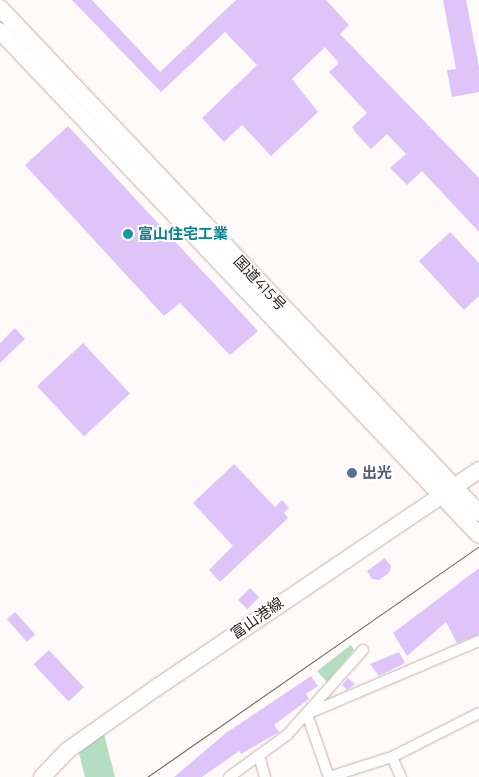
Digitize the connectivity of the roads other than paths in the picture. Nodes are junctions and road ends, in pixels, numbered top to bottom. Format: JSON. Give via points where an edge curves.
{"nodes":[{"id":1,"x":0,"y":8,"type":"edge"},
{"id":2,"x":0,"y":31,"type":"edge"},
{"id":3,"x":479,"y":470,"type":"edge"},
{"id":4,"x":449,"y":491,"type":"junction"},
{"id":5,"x":479,"y":513,"type":"edge"},
{"id":6,"x":479,"y":535,"type":"edge"},
{"id":7,"x":479,"y":640,"type":"edge"},
{"id":8,"x":363,"y":650,"type":"dead end"},
{"id":9,"x":479,"y":713,"type":"edge"},
{"id":10,"x":307,"y":714,"type":"junction"},
{"id":11,"x":259,"y":756,"type":"junction"},
{"id":12,"x":392,"y":757,"type":"junction"},
{"id":13,"x":42,"y":777,"type":"edge"},
{"id":14,"x":229,"y":777,"type":"edge"},
{"id":15,"x":265,"y":777,"type":"edge"},
{"id":16,"x":329,"y":777,"type":"edge"},
{"id":17,"x":401,"y":777,"type":"edge"}],
"edges":[{"from":1,"to":4,"type":"main road","name":"国道415号"},
{"from":2,"to":4,"type":"main road","name":"国道415号"},
{"from":3,"to":4,"type":"main road","name":"富山港線"},
{"from":4,"to":5,"type":"main road","name":"国道415号"},
{"from":4,"to":6,"type":"main road","name":"国道415号"},
{"from":4,"to":13,"type":"main road","name":"富山港線","via":[[353,551],[92,733]]},
{"from":7,"to":10,"type":"street"},
{"from":8,"to":10,"type":"street"},
{"from":9,"to":12,"type":"street"},
{"from":10,"to":11,"type":"street"},
{"from":10,"to":16,"type":"street"},
{"from":11,"to":14,"type":"street"},
{"from":11,"to":15,"type":"street"},
{"from":12,"to":16,"type":"street"},
{"from":12,"to":17,"type":"street"}]}
